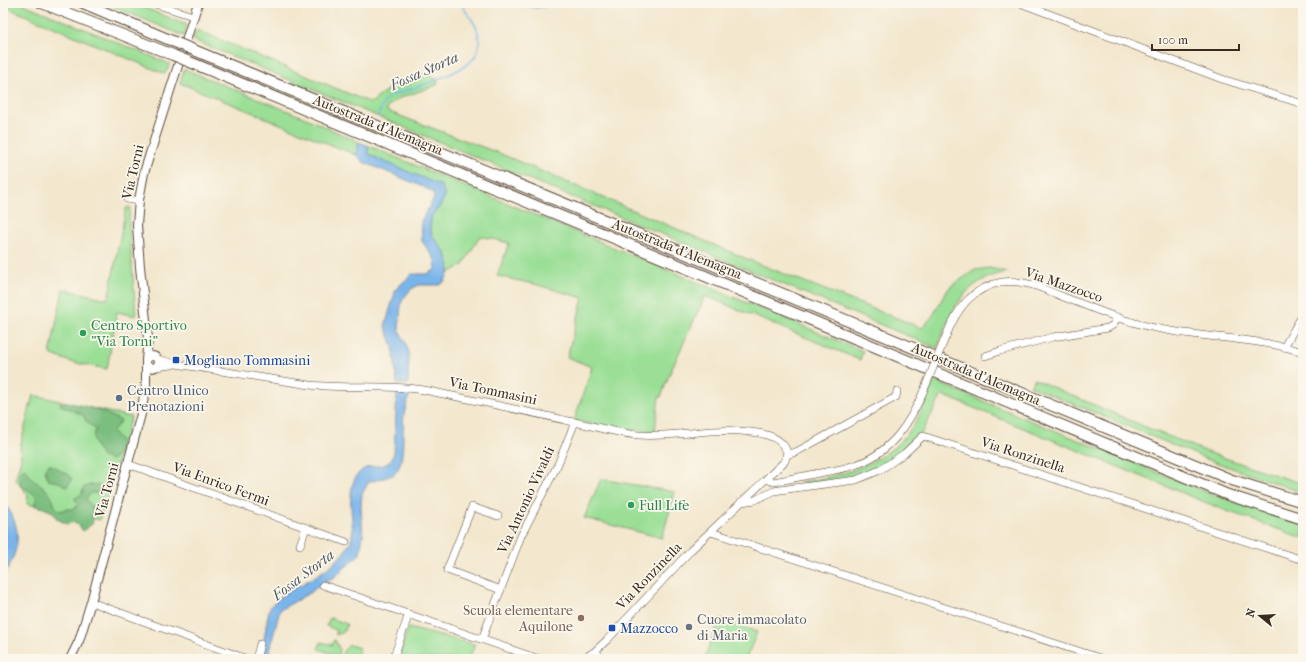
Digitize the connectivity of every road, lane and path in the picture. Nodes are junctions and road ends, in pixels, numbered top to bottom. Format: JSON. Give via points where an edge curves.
{"nodes":[{"id":1,"x":42,"y":3,"type":"edge"},
{"id":2,"x":83,"y":3,"type":"edge"},
{"id":3,"x":152,"y":3,"type":"edge"},
{"id":4,"x":198,"y":3,"type":"edge"},
{"id":5,"x":1020,"y":3,"type":"edge"},
{"id":6,"x":193,"y":16,"type":"junction"},
{"id":7,"x":1303,"y":104,"type":"edge"},
{"id":8,"x":127,"y":199,"type":"dead end"},
{"id":9,"x":139,"y":201,"type":"junction"},
{"id":10,"x":1303,"y":314,"type":"edge"},
{"id":11,"x":1118,"y":317,"type":"junction"},
{"id":12,"x":1284,"y":347,"type":"junction"},
{"id":13,"x":1303,"y":352,"type":"edge"},
{"id":14,"x":985,"y":356,"type":"dead end"},
{"id":15,"x":152,"y":362,"type":"junction"},
{"id":16,"x":897,"y":391,"type":"dead end"},
{"id":17,"x":575,"y":422,"type":"junction"},
{"id":18,"x":786,"y":458,"type":"junction"},
{"id":19,"x":128,"y":464,"type":"junction"},
{"id":20,"x":767,"y":479,"type":"junction"},
{"id":21,"x":741,"y":502,"type":"junction"},
{"id":22,"x":1303,"y":502,"type":"edge"},
{"id":23,"x":498,"y":516,"type":"dead end"},
{"id":24,"x":1303,"y":518,"type":"edge"},
{"id":25,"x":306,"y":528,"type":"junction"},
{"id":26,"x":711,"y":532,"type":"junction"},
{"id":27,"x":346,"y":542,"type":"dead end"},
{"id":28,"x":300,"y":545,"type":"dead end"},
{"id":29,"x":1303,"y":560,"type":"edge"},
{"id":30,"x":323,"y":585,"type":"dead end"},
{"id":31,"x":501,"y":590,"type":"junction"},
{"id":32,"x":91,"y":602,"type":"junction"},
{"id":33,"x":409,"y":614,"type":"junction"},
{"id":34,"x":482,"y":639,"type":"junction"},
{"id":35,"x":260,"y":644,"type":"dead end"},
{"id":36,"x":591,"y":657,"type":"edge"},
{"id":37,"x":70,"y":659,"type":"edge"},
{"id":38,"x":247,"y":659,"type":"edge"},
{"id":39,"x":256,"y":659,"type":"edge"},
{"id":40,"x":393,"y":659,"type":"edge"},
{"id":41,"x":539,"y":659,"type":"edge"},
{"id":42,"x":1103,"y":659,"type":"edge"}],
"edges":[{"from":1,"to":24,"type":"highway","name":"Autostrada d'Alemagna","bridge":true,"via":[[819,323],[1228,495]]},
{"from":2,"to":22,"type":"highway","name":"Autostrada d'Alemagna","bridge":true,"via":[[1224,477]]},
{"from":3,"to":6,"type":"street"},
{"from":4,"to":6,"type":"main road","name":"Via Torni"},
{"from":5,"to":7,"type":"street","via":[[1222,79]]},
{"from":6,"to":9,"type":"main road","name":"Via Torni","via":[[144,173]]},
{"from":8,"to":9,"type":"street"},
{"from":9,"to":15,"type":"main road","name":"Via Torni","via":[[137,226],[140,267]]},
{"from":10,"to":12,"type":"street"},
{"from":11,"to":12,"type":"street","name":"Via Mazzocco","via":[[1161,329]]},
{"from":11,"to":14,"type":"street","via":[[1108,328],[1053,337]]},
{"from":11,"to":20,"type":"street","name":"Via Mazzocco","bridge":true,"via":[[1019,282],[1006,282],[984,288],[967,300],[958,311],[912,415],[887,447],[855,465],[837,470],[774,482]]},
{"from":12,"to":13,"type":"street","name":"Via Mazzocco"},
{"from":15,"to":17,"type":"street","name":"Via Tommasini","via":[[310,385],[405,387]]},
{"from":15,"to":19,"type":"main road","name":"Via Torni"},
{"from":16,"to":18,"type":"street","name":"Via Ronzinella","via":[[896,397]]},
{"from":17,"to":18,"type":"street","name":"Via Tommasini","via":[[636,435],[658,436],[732,430],[756,433],[776,439],[786,448]]},
{"from":17,"to":31,"type":"street","name":"Via Antonio Vivaldi","via":[[558,464],[520,536]]},
{"from":18,"to":20,"type":"street","name":"Via Ronzinella"},
{"from":19,"to":25,"type":"street","name":"Via Enrico Fermi"},
{"from":19,"to":32,"type":"main road","name":"Via Torni"},
{"from":20,"to":21,"type":"street","name":"Via Ronzinella"},
{"from":21,"to":26,"type":"street","name":"Via Ronzinella"},
{"from":21,"to":29,"type":"street","name":"Via Ronzinella","via":[[755,500],[787,488],[856,480],[880,470],[905,453],[923,436]]},
{"from":23,"to":31,"type":"street","name":"Via Antonio Vivaldi","via":[[472,507],[447,570]]},
{"from":25,"to":27,"type":"street","name":"Via Enrico Fermi"},
{"from":25,"to":28,"type":"street"},
{"from":26,"to":36,"type":"street","name":"Via Ronzinella"},
{"from":26,"to":42,"type":"street"},
{"from":30,"to":33,"type":"street"},
{"from":31,"to":34,"type":"street","name":"Via Antonio Vivaldi"},
{"from":32,"to":37,"type":"main road","name":"Via Torni","via":[[79,641]]},
{"from":32,"to":38,"type":"street"},
{"from":33,"to":34,"type":"street"},
{"from":33,"to":40,"type":"street"},
{"from":34,"to":41,"type":"street"},
{"from":35,"to":39,"type":"street"}]}
